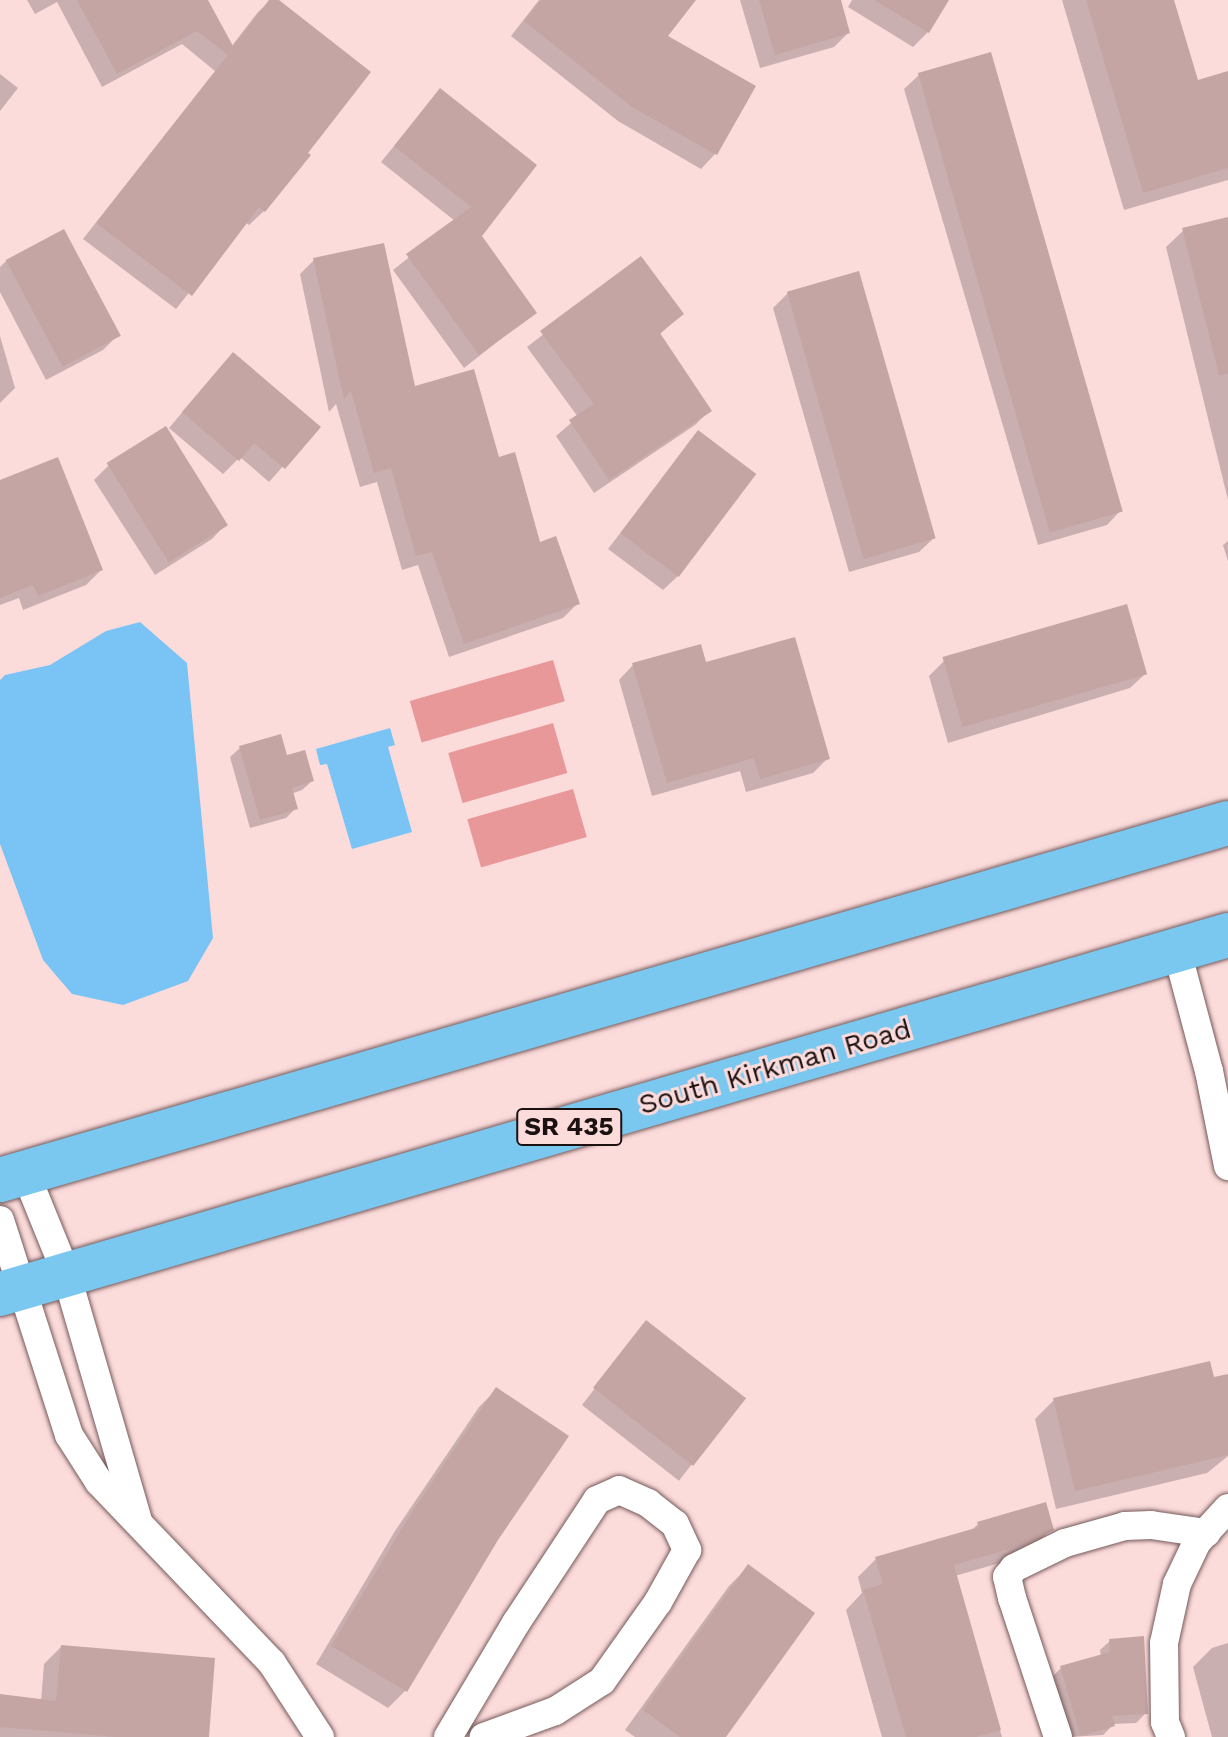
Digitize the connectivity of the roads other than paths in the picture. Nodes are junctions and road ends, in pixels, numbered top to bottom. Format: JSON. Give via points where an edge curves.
{"nodes":[{"id":1,"x":1228,"y":823,"type":"edge"},
{"id":2,"x":1227,"y":939,"type":"edge"},
{"id":3,"x":1177,"y":951,"type":"junction"},
{"id":4,"x":1228,"y":1166,"type":"edge"},
{"id":5,"x":12,"y":1176,"type":"edge"},
{"id":6,"x":0,"y":1220,"type":"edge"},
{"id":7,"x":66,"y":1273,"type":"junction"},
{"id":8,"x":9,"y":1291,"type":"edge"},
{"id":9,"x":1228,"y":1508,"type":"edge"},
{"id":10,"x":139,"y":1523,"type":"junction"},
{"id":11,"x":1206,"y":1533,"type":"junction"},
{"id":12,"x":320,"y":1737,"type":"edge"},
{"id":13,"x":448,"y":1737,"type":"edge"},
{"id":14,"x":484,"y":1737,"type":"edge"},
{"id":15,"x":1058,"y":1737,"type":"edge"},
{"id":16,"x":1171,"y":1737,"type":"edge"}],
"edges":[{"from":1,"to":5,"type":"main road"},
{"from":2,"to":3,"type":"main road","name":"South Kirkman Road","number":"SR 435"},
{"from":3,"to":4,"type":"street"},
{"from":3,"to":7,"type":"main road","name":"South Kirkman Road","number":"SR 435"},
{"from":5,"to":7,"type":"street"},
{"from":6,"to":8,"type":"street"},
{"from":7,"to":8,"type":"main road","name":"South Kirkman Road","number":"SR 435"},
{"from":7,"to":10,"type":"street"},
{"from":8,"to":10,"type":"street","via":[[69,1435],[99,1482]]},
{"from":9,"to":11,"type":"street"},
{"from":10,"to":12,"type":"street","via":[[272,1663]]},
{"from":11,"to":15,"type":"street","via":[[1125,1526],[1065,1543],[1014,1568],[1007,1577]]},
{"from":11,"to":16,"type":"street","via":[[1177,1584],[1164,1643],[1165,1722]]},
{"from":13,"to":14,"type":"street","via":[[597,1500],[619,1490],[675,1524],[687,1550],[602,1681],[555,1711]]}]}
